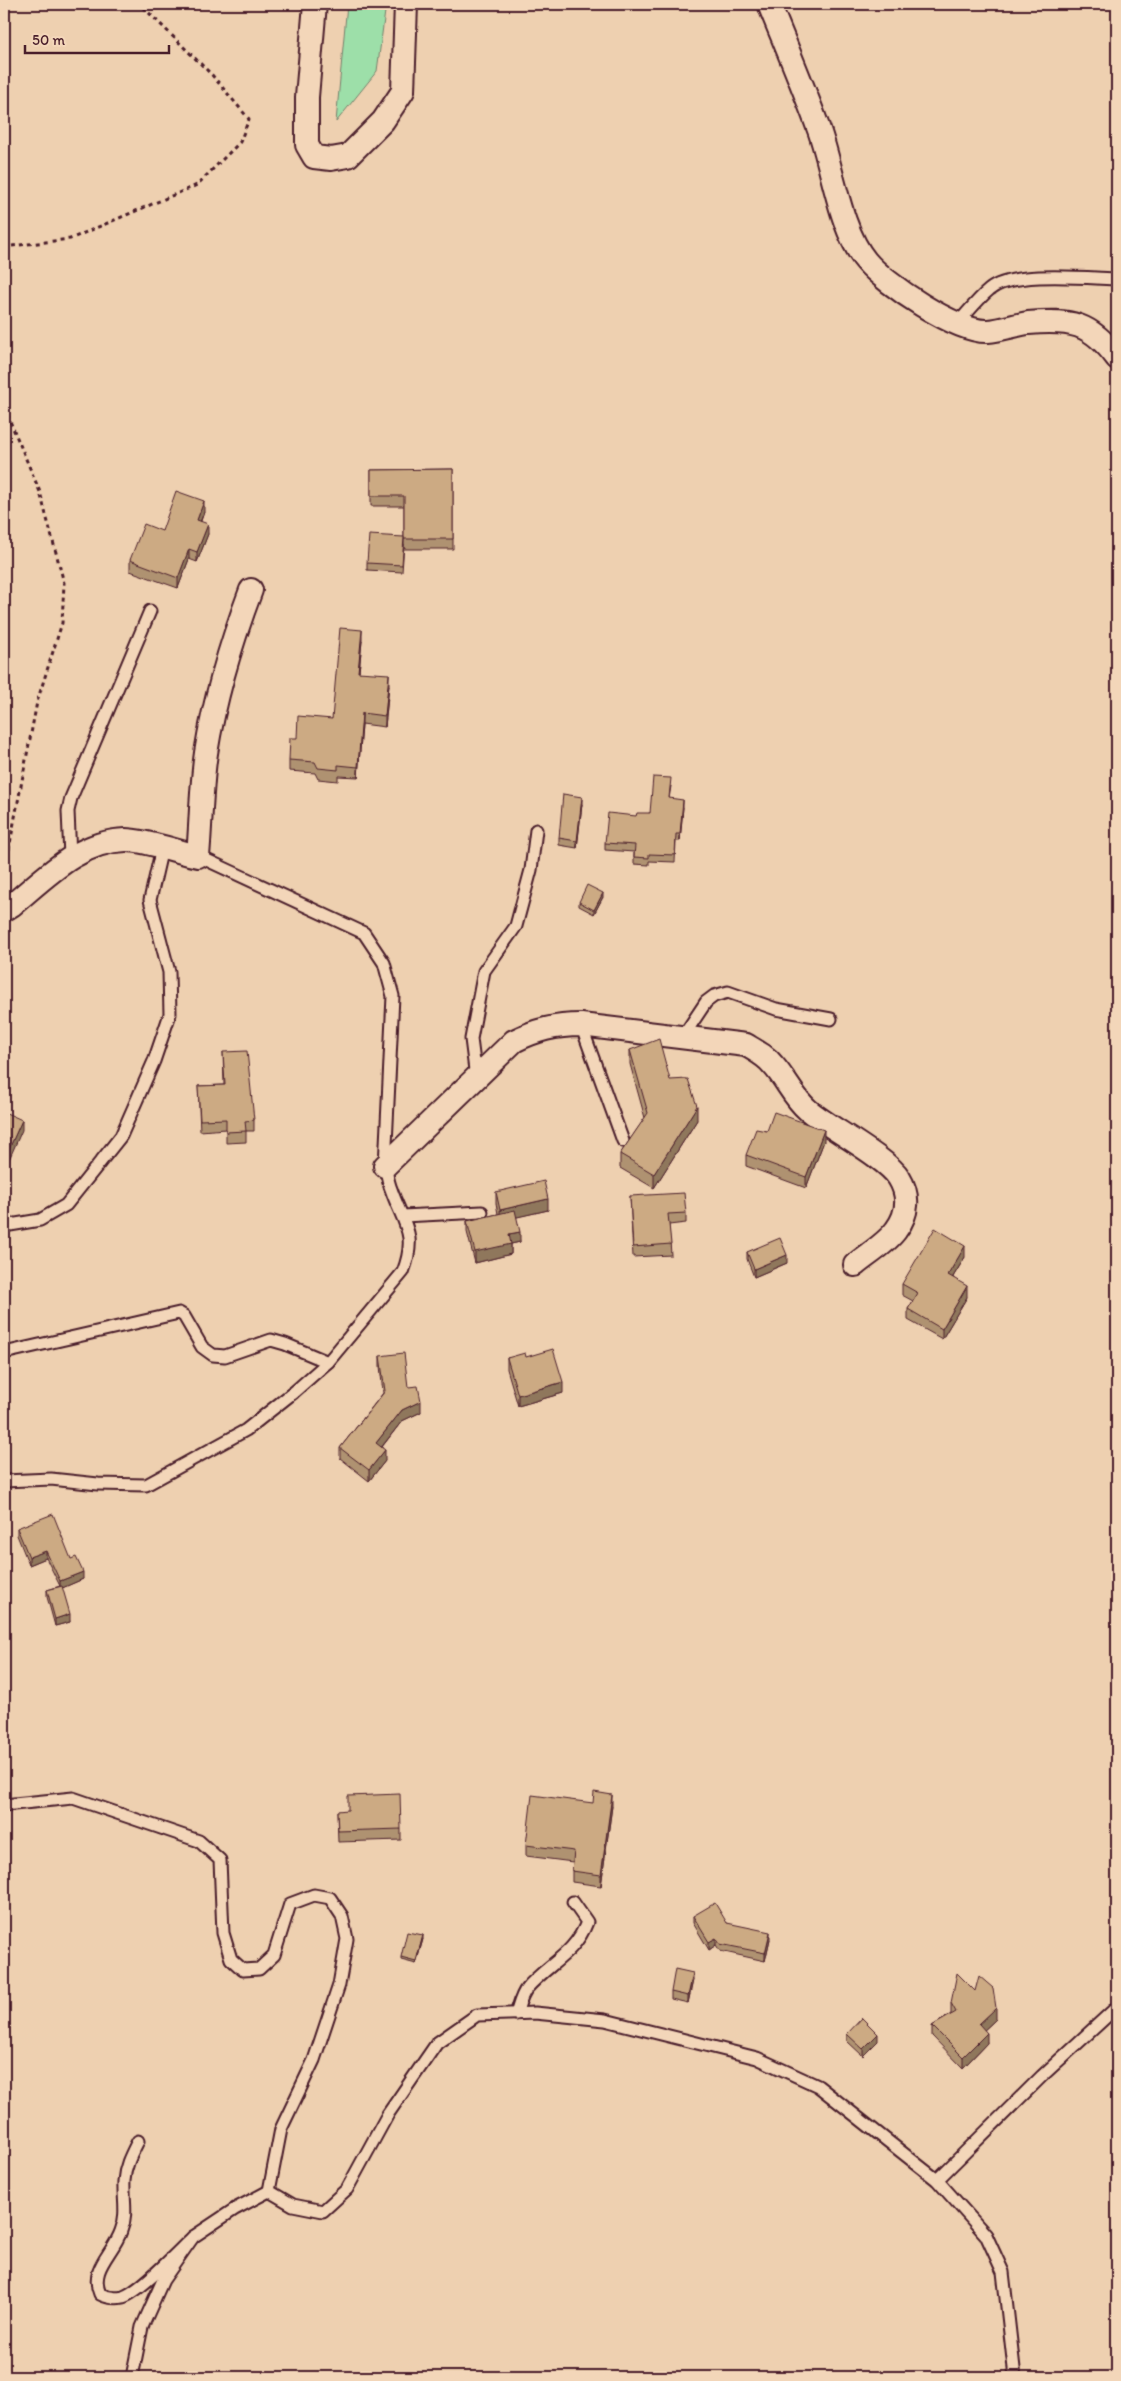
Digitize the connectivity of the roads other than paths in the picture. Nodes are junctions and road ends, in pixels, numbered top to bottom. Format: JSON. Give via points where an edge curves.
{"nodes":[{"id":1,"x":315,"y":4,"type":"edge"},
{"id":2,"x":406,"y":4,"type":"edge"},
{"id":3,"x":769,"y":4,"type":"edge"},
{"id":4,"x":1117,"y":279,"type":"edge"},
{"id":5,"x":958,"y":323,"type":"junction"},
{"id":6,"x":1117,"y":358,"type":"edge"},
{"id":7,"x":251,"y":590,"type":"dead end"},
{"id":8,"x":150,"y":611,"type":"dead end"},
{"id":9,"x":536,"y":830,"type":"dead end"},
{"id":10,"x":162,"y":848,"type":"junction"},
{"id":11,"x":198,"y":856,"type":"junction"},
{"id":12,"x":70,"y":857,"type":"junction"},
{"id":13,"x":7,"y":904,"type":"edge"},
{"id":14,"x":831,"y":1018,"type":"dead end"},
{"id":15,"x":580,"y":1025,"type":"junction"},
{"id":16,"x":682,"y":1038,"type":"junction"},
{"id":17,"x":476,"y":1080,"type":"junction"},
{"id":18,"x":623,"y":1141,"type":"dead end"},
{"id":19,"x":385,"y":1166,"type":"junction"},
{"id":20,"x":482,"y":1212,"type":"dead end"},
{"id":21,"x":404,"y":1216,"type":"junction"},
{"id":22,"x":4,"y":1226,"type":"edge"},
{"id":23,"x":855,"y":1265,"type":"dead end"},
{"id":24,"x":4,"y":1353,"type":"edge"},
{"id":25,"x":328,"y":1362,"type":"junction"},
{"id":26,"x":4,"y":1481,"type":"edge"},
{"id":27,"x":4,"y":1805,"type":"edge"},
{"id":28,"x":573,"y":1902,"type":"dead end"},
{"id":29,"x":1117,"y":2007,"type":"edge"},
{"id":30,"x":516,"y":2014,"type":"junction"},
{"id":31,"x":138,"y":2142,"type":"dead end"},
{"id":32,"x":937,"y":2180,"type":"junction"},
{"id":33,"x":269,"y":2191,"type":"junction"},
{"id":34,"x":193,"y":2237,"type":"junction"},
{"id":35,"x":132,"y":2377,"type":"edge"},
{"id":36,"x":1015,"y":2377,"type":"edge"}],
"edges":[{"from":1,"to":2,"type":"street","via":[[307,97],[307,145],[314,157],[331,159],[348,156],[383,122],[403,91]]},
{"from":3,"to":5,"type":"street","via":[[819,130],[852,242],[882,279],[925,307]]},
{"from":4,"to":5,"type":"lane","via":[[1061,276],[1001,283],[990,289]]},
{"from":5,"to":6,"type":"street","via":[[986,332],[1029,323],[1080,324],[1108,346]]},
{"from":7,"to":11,"type":"street","via":[[223,671],[206,754]]},
{"from":8,"to":12,"type":"lane","via":[[71,798],[68,811]]},
{"from":9,"to":17,"type":"lane","via":[[531,870],[516,926],[484,971],[471,1039]]},
{"from":10,"to":11,"type":"street"},
{"from":10,"to":12,"type":"street","via":[[128,840],[105,843]]},
{"from":10,"to":22,"type":"lane","via":[[150,900],[169,972],[170,1014],[154,1061],[121,1136],[66,1205],[40,1220]]},
{"from":11,"to":19,"type":"lane","via":[[364,933],[384,963],[393,996]]},
{"from":12,"to":13,"type":"street"},
{"from":14,"to":16,"type":"lane","via":[[776,1009],[728,992],[706,1002]]},
{"from":15,"to":16,"type":"street"},
{"from":15,"to":17,"type":"street","via":[[559,1025],[535,1031],[514,1042]]},
{"from":15,"to":18,"type":"lane"},
{"from":16,"to":23,"type":"street","via":[[746,1045],[761,1054],[774,1065],[809,1111],[898,1176],[906,1194],[907,1210],[895,1231]]},
{"from":17,"to":19,"type":"street"},
{"from":19,"to":21,"type":"lane","via":[[391,1189]]},
{"from":20,"to":21,"type":"lane"},
{"from":21,"to":25,"type":"lane","via":[[410,1255],[403,1272]]},
{"from":24,"to":25,"type":"lane","via":[[179,1313],[202,1347],[213,1355],[225,1356],[271,1340]]},
{"from":25,"to":26,"type":"lane","via":[[246,1430],[146,1485],[51,1479]]},
{"from":27,"to":33,"type":"lane","via":[[73,1798],[199,1841],[220,1860],[223,1933],[231,1958],[243,1970],[260,1969],[274,1955],[290,1904],[314,1895],[330,1898],[342,1916],[347,1939],[340,1985],[314,2060],[281,2128]]},
{"from":28,"to":30,"type":"lane","via":[[587,1922],[582,1934],[571,1950],[525,1990]]},
{"from":29,"to":32,"type":"lane"},
{"from":30,"to":32,"type":"lane","via":[[605,2020],[757,2058],[818,2086]]},
{"from":30,"to":33,"type":"lane","via":[[478,2015],[437,2044],[388,2114],[347,2189],[323,2211],[293,2205]]},
{"from":31,"to":34,"type":"lane","via":[[125,2168],[124,2221],[98,2272],[96,2284],[100,2294],[111,2299],[124,2296]]},
{"from":32,"to":36,"type":"lane","via":[[986,2235],[1003,2272]]},
{"from":33,"to":34,"type":"lane"},
{"from":34,"to":35,"type":"lane","via":[[163,2280],[142,2327]]}]}
